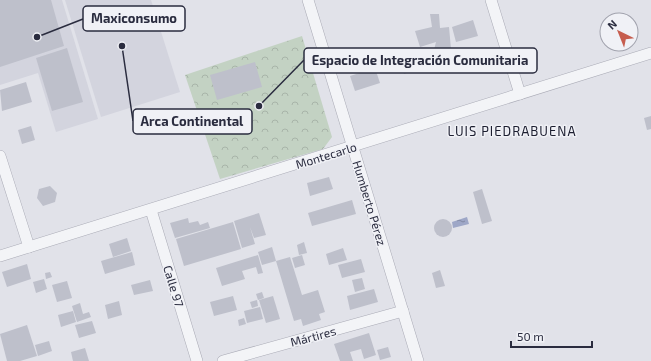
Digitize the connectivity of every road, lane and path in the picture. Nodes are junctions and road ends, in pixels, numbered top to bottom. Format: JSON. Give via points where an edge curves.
{"nodes":[{"id":1,"x":308,"y":0,"type":"edge"},
{"id":2,"x":491,"y":0,"type":"edge"},
{"id":3,"x":651,"y":53,"type":"edge"},
{"id":4,"x":520,"y":94,"type":"junction"},
{"id":5,"x":353,"y":147,"type":"junction"},
{"id":6,"x":0,"y":156,"type":"edge"},
{"id":7,"x":151,"y":210,"type":"junction"},
{"id":8,"x":29,"y":247,"type":"junction"},
{"id":9,"x":0,"y":256,"type":"edge"},
{"id":10,"x":403,"y":311,"type":"junction"},
{"id":11,"x":197,"y":361,"type":"edge"},
{"id":12,"x":222,"y":361,"type":"edge"},
{"id":13,"x":418,"y":361,"type":"edge"}],
"edges":[{"from":1,"to":5,"type":"street","name":"Humberto Pérez"},
{"from":2,"to":4,"type":"street"},
{"from":3,"to":4,"type":"street","name":"Montecarlo"},
{"from":4,"to":5,"type":"street","name":"Montecarlo"},
{"from":5,"to":7,"type":"street","name":"Montecarlo"},
{"from":5,"to":10,"type":"street","name":"Humberto Pérez"},
{"from":6,"to":8,"type":"street"},
{"from":7,"to":8,"type":"street","name":"Montecarlo"},
{"from":7,"to":11,"type":"street","name":"Calle 97"},
{"from":8,"to":9,"type":"street","name":"Montecarlo"},
{"from":10,"to":12,"type":"street","name":"Mártires"},
{"from":10,"to":13,"type":"street","name":"Humberto Pérez"}]}
